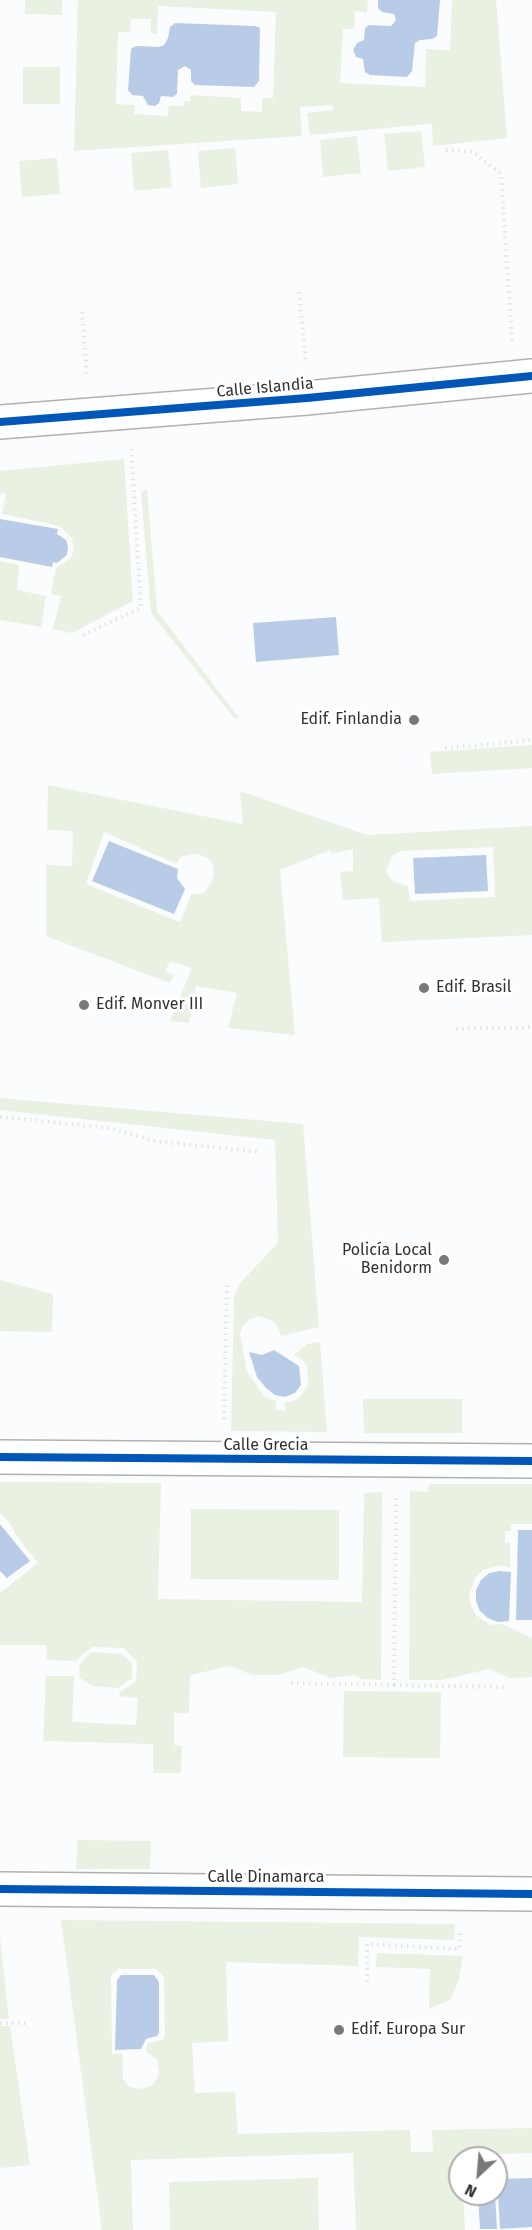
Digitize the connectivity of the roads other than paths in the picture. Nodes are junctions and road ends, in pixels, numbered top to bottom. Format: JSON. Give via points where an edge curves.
{"nodes":[{"id":1,"x":523,"y":377,"type":"edge"},
{"id":2,"x":0,"y":422,"type":"edge"},
{"id":3,"x":0,"y":1457,"type":"edge"},
{"id":4,"x":532,"y":1461,"type":"edge"},
{"id":5,"x":0,"y":1889,"type":"edge"},
{"id":6,"x":532,"y":1894,"type":"edge"}],
"edges":[{"from":1,"to":2,"type":"street","name":"Calle Islandia"},
{"from":3,"to":4,"type":"street","name":"Calle Grecia"},
{"from":5,"to":6,"type":"street","name":"Calle Dinamarca"}]}
